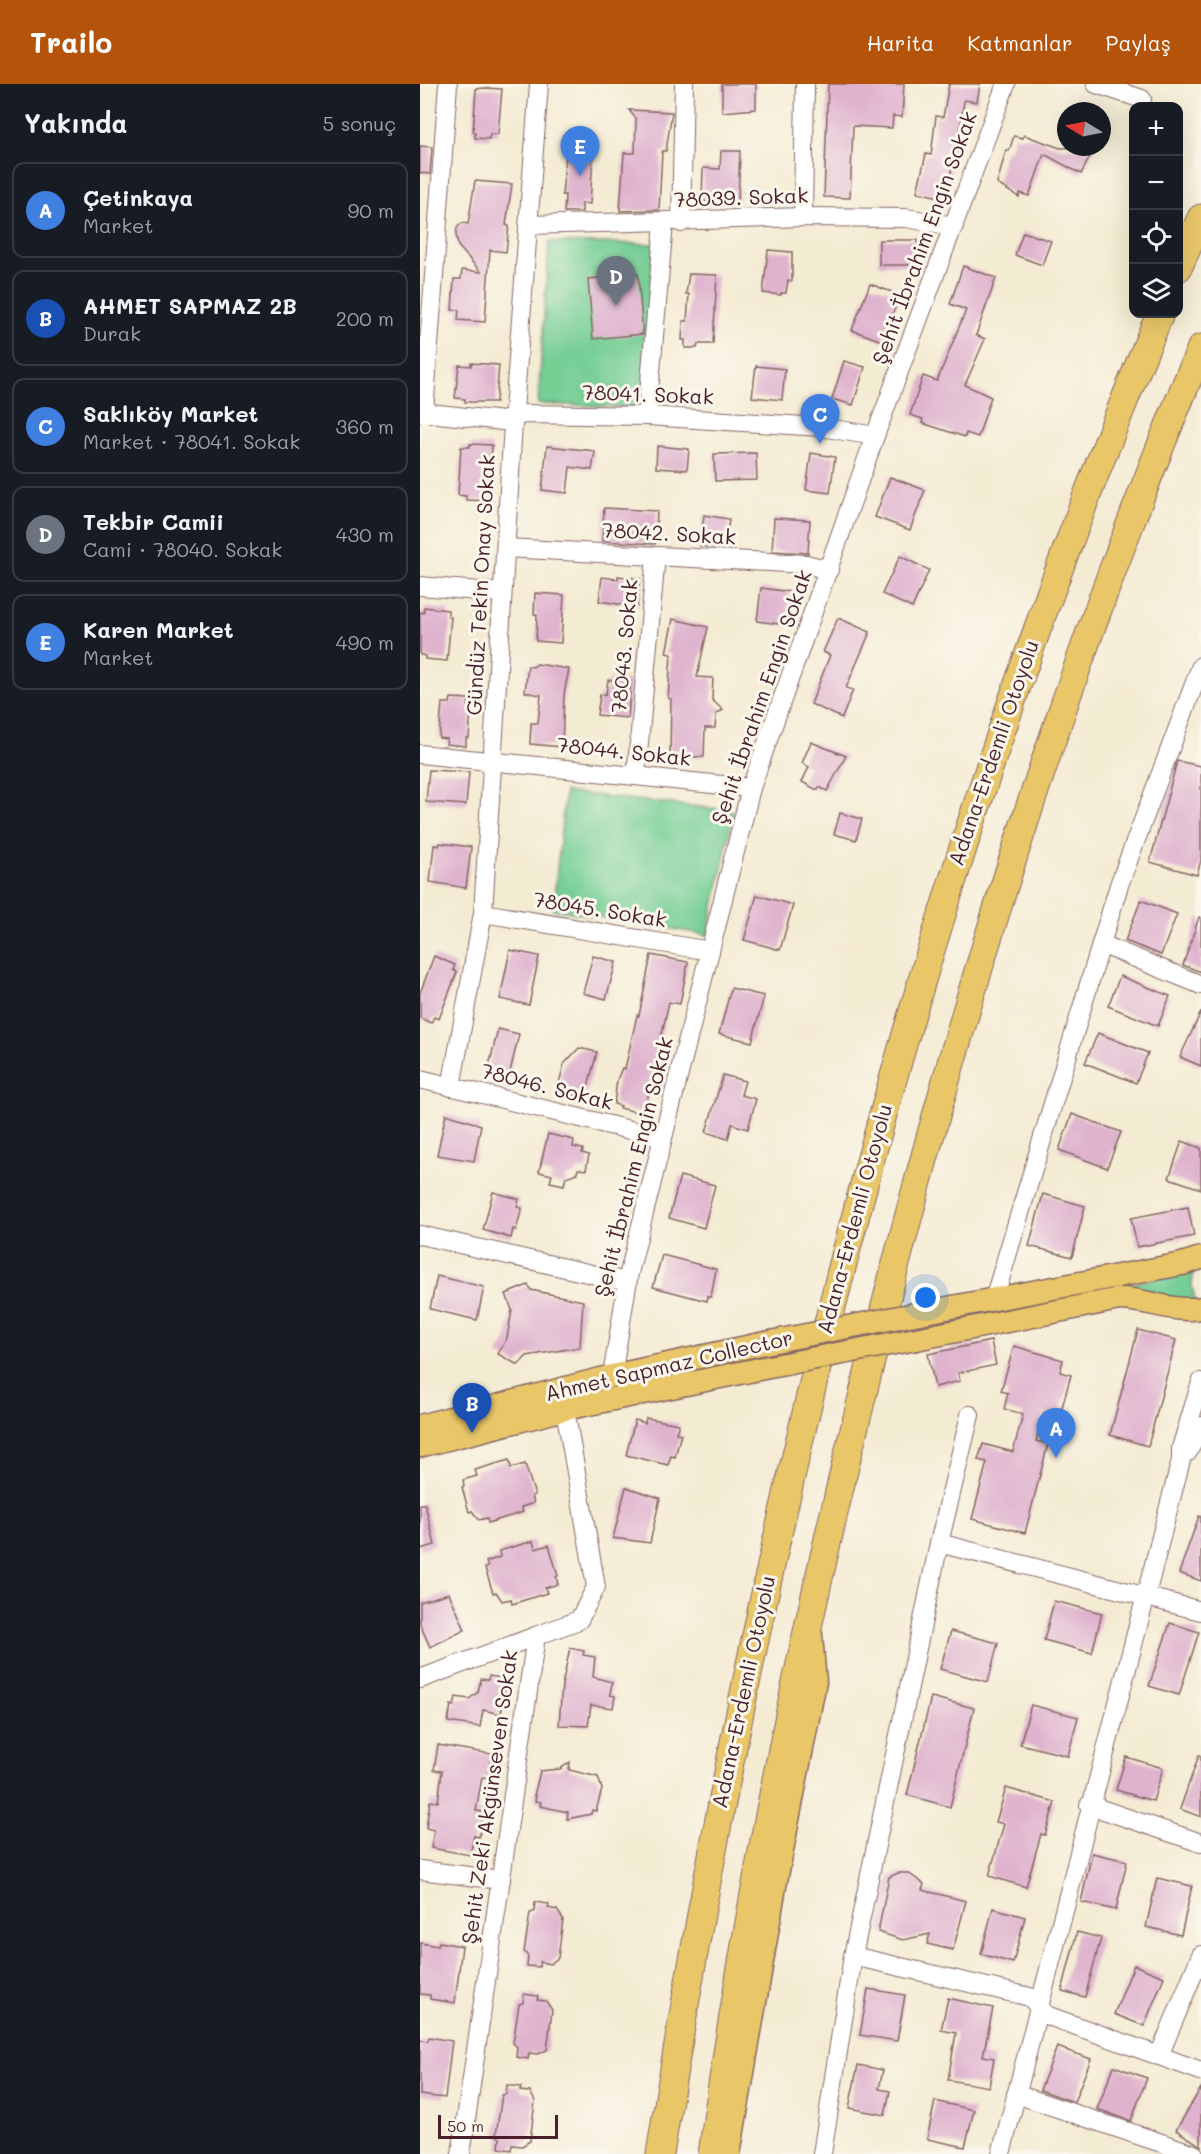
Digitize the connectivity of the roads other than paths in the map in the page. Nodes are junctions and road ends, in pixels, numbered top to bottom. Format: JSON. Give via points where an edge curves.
{"nodes":[{"id":1,"x":448,"y":84,"type":"edge"},
{"id":2,"x":539,"y":84,"type":"edge"},
{"id":3,"x":684,"y":84,"type":"edge"},
{"id":4,"x":805,"y":84,"type":"edge"},
{"id":5,"x":1006,"y":84,"type":"edge"},
{"id":6,"x":1096,"y":84,"type":"edge"},
{"id":7,"x":1142,"y":99,"type":"dead end"},
{"id":8,"x":802,"y":217,"type":"junction"},
{"id":9,"x":1201,"y":218,"type":"edge"},
{"id":10,"x":673,"y":223,"type":"junction"},
{"id":11,"x":529,"y":225,"type":"junction"},
{"id":12,"x":954,"y":226,"type":"junction"},
{"id":13,"x":1181,"y":264,"type":"edge"},
{"id":14,"x":1158,"y":318,"type":"edge"},
{"id":15,"x":1201,"y":348,"type":"edge"},
{"id":16,"x":422,"y":413,"type":"edge"},
{"id":17,"x":647,"y":416,"type":"junction"},
{"id":18,"x":513,"y":417,"type":"junction"},
{"id":19,"x":875,"y":436,"type":"junction"},
{"id":20,"x":506,"y":548,"type":"junction"},
{"id":21,"x":656,"y":556,"type":"junction"},
{"id":22,"x":829,"y":570,"type":"junction"},
{"id":23,"x":420,"y":586,"type":"edge"},
{"id":24,"x":502,"y":593,"type":"junction"},
{"id":25,"x":1201,"y":666,"type":"edge"},
{"id":26,"x":420,"y":754,"type":"edge"},
{"id":27,"x":493,"y":761,"type":"junction"},
{"id":28,"x":636,"y":776,"type":"junction"},
{"id":29,"x":751,"y":788,"type":"junction"},
{"id":30,"x":483,"y":913,"type":"junction"},
{"id":31,"x":1101,"y":944,"type":"junction"},
{"id":32,"x":710,"y":951,"type":"junction"},
{"id":33,"x":1201,"y":985,"type":"edge"},
{"id":34,"x":420,"y":1079,"type":"edge"},
{"id":35,"x":451,"y":1087,"type":"junction"},
{"id":36,"x":663,"y":1138,"type":"junction"},
{"id":37,"x":420,"y":1235,"type":"edge"},
{"id":38,"x":1201,"y":1258,"type":"edge"},
{"id":39,"x":627,"y":1282,"type":"junction"},
{"id":40,"x":994,"y":1299,"type":"junction"},
{"id":41,"x":1201,"y":1308,"type":"edge"},
{"id":42,"x":612,"y":1376,"type":"junction"},
{"id":43,"x":1201,"y":1382,"type":"edge"},
{"id":44,"x":565,"y":1409,"type":"junction"},
{"id":45,"x":970,"y":1415,"type":"dead end"},
{"id":46,"x":420,"y":1426,"type":"edge"},
{"id":47,"x":1201,"y":1426,"type":"edge"},
{"id":48,"x":420,"y":1446,"type":"edge"},
{"id":49,"x":1181,"y":1460,"type":"junction"},
{"id":50,"x":939,"y":1543,"type":"junction"},
{"id":51,"x":1145,"y":1596,"type":"junction"},
{"id":52,"x":1201,"y":1611,"type":"edge"},
{"id":53,"x":809,"y":1619,"type":"junction"},
{"id":54,"x":536,"y":1636,"type":"junction"},
{"id":55,"x":420,"y":1679,"type":"edge"},
{"id":56,"x":1089,"y":1805,"type":"junction"},
{"id":57,"x":1201,"y":1843,"type":"edge"},
{"id":58,"x":420,"y":1870,"type":"edge"},
{"id":59,"x":501,"y":1880,"type":"junction"},
{"id":60,"x":1201,"y":1955,"type":"edge"},
{"id":61,"x":853,"y":1956,"type":"junction"},
{"id":62,"x":1038,"y":2005,"type":"junction"},
{"id":63,"x":1159,"y":2056,"type":"junction"},
{"id":64,"x":1201,"y":2072,"type":"edge"},
{"id":65,"x":1016,"y":2094,"type":"junction"},
{"id":66,"x":461,"y":2154,"type":"edge"},
{"id":67,"x":660,"y":2154,"type":"edge"},
{"id":68,"x":712,"y":2154,"type":"edge"},
{"id":69,"x":729,"y":2154,"type":"edge"},
{"id":70,"x":822,"y":2154,"type":"edge"},
{"id":71,"x":1001,"y":2154,"type":"edge"},
{"id":72,"x":1194,"y":2154,"type":"edge"}],
"edges":[{"from":1,"to":16,"type":"street"},
{"from":2,"to":11,"type":"street","name":"Gündüz Tekin Onay Sokak"},
{"from":3,"to":10,"type":"street"},
{"from":4,"to":8,"type":"street"},
{"from":5,"to":12,"type":"street","name":"Şehit İbrahim Engin Sokak"},
{"from":6,"to":7,"type":"street"},
{"from":8,"to":10,"type":"street","name":"78039. Sokak"},
{"from":8,"to":12,"type":"street","name":"78039. Sokak","via":[[906,218]]},
{"from":9,"to":13,"type":"highway"},
{"from":10,"to":11,"type":"street","name":"78039. Sokak"},
{"from":10,"to":17,"type":"street"},
{"from":11,"to":18,"type":"street","name":"Gündüz Tekin Onay Sokak"},
{"from":12,"to":19,"type":"street","name":"Şehit İbrahim Engin Sokak"},
{"from":14,"to":67,"type":"highway","name":"Adana-Erdemli Otoyolu","via":[[1086,495],[1006,711],[938,923],[869,1163],[812,1385],[753,1642],[696,1934]]},
{"from":15,"to":53,"type":"highway","via":[[1155,456],[1081,651],[1004,882],[893,1272]]},
{"from":16,"to":18,"type":"street","name":"78041. Sokak","via":[[503,421]]},
{"from":17,"to":18,"type":"street","name":"78041. Sokak"},
{"from":17,"to":19,"type":"street","name":"78041. Sokak","via":[[821,427]]},
{"from":18,"to":20,"type":"street","name":"Gündüz Tekin Onay Sokak"},
{"from":19,"to":22,"type":"street","name":"Şehit İbrahim Engin Sokak"},
{"from":20,"to":21,"type":"street","name":"78042. Sokak"},
{"from":20,"to":24,"type":"street","name":"Gündüz Tekin Onay Sokak"},
{"from":21,"to":22,"type":"street","name":"78042. Sokak","via":[[806,564]]},
{"from":21,"to":28,"type":"street","name":"78043. Sokak"},
{"from":22,"to":29,"type":"street","name":"Şehit İbrahim Engin Sokak"},
{"from":23,"to":24,"type":"street"},
{"from":24,"to":27,"type":"street","name":"Gündüz Tekin Onay Sokak"},
{"from":25,"to":31,"type":"street","via":[[1119,885]]},
{"from":26,"to":27,"type":"street","name":"78044. Sokak"},
{"from":27,"to":28,"type":"street","name":"78044. Sokak"},
{"from":27,"to":30,"type":"street","name":"Gündüz Tekin Onay Sokak"},
{"from":28,"to":29,"type":"street","name":"78044. Sokak"},
{"from":29,"to":32,"type":"street","name":"Şehit İbrahim Engin Sokak"},
{"from":30,"to":32,"type":"street","name":"78045. Sokak"},
{"from":30,"to":35,"type":"street","name":"Gündüz Tekin Onay Sokak"},
{"from":31,"to":33,"type":"street"},
{"from":31,"to":40,"type":"street"},
{"from":32,"to":36,"type":"street","name":"Şehit İbrahim Engin Sokak"},
{"from":34,"to":35,"type":"street","name":"78046. Sokak"},
{"from":35,"to":36,"type":"street","name":"78046. Sokak"},
{"from":36,"to":39,"type":"street","name":"Şehit İbrahim Engin Sokak"},
{"from":37,"to":39,"type":"street"},
{"from":38,"to":40,"type":"main road","name":"Ahmet Sapmaz Collector"},
{"from":39,"to":42,"type":"street","name":"Şehit İbrahim Engin Sokak"},
{"from":40,"to":42,"type":"main road","name":"Ahmet Sapmaz Collector","bridge":true},
{"from":41,"to":44,"type":"main road","name":"Ahmet Sapmaz Collector","bridge":true,"via":[[1184,1311],[1141,1299],[1119,1299]]},
{"from":42,"to":46,"type":"main road","name":"Ahmet Sapmaz Collector"},
{"from":43,"to":49,"type":"street"},
{"from":44,"to":48,"type":"main road","name":"Ahmet Sapmaz Collector"},
{"from":44,"to":54,"type":"street","name":"Şehit Zeki Akgünseven Sokak","via":[[596,1587],[579,1620]]},
{"from":45,"to":50,"type":"street"},
{"from":47,"to":49,"type":"street"},
{"from":49,"to":51,"type":"street"},
{"from":50,"to":51,"type":"street"},
{"from":50,"to":61,"type":"street"},
{"from":51,"to":52,"type":"street"},
{"from":51,"to":56,"type":"street"},
{"from":53,"to":68,"type":"highway","via":[[751,1919]]},
{"from":53,"to":69,"type":"main road","via":[[815,1682]]},
{"from":54,"to":55,"type":"street"},
{"from":54,"to":59,"type":"street","name":"Şehit Zeki Akgünseven Sokak"},
{"from":56,"to":57,"type":"street"},
{"from":56,"to":62,"type":"street"},
{"from":58,"to":59,"type":"street"},
{"from":59,"to":66,"type":"street","name":"Şehit Zeki Akgünseven Sokak"},
{"from":60,"to":63,"type":"street"},
{"from":61,"to":62,"type":"street","via":[[1030,1996]]},
{"from":61,"to":70,"type":"street"},
{"from":62,"to":63,"type":"street","via":[[1046,2015]]},
{"from":62,"to":65,"type":"street"},
{"from":63,"to":64,"type":"street"},
{"from":65,"to":71,"type":"street"},
{"from":65,"to":72,"type":"street"}]}
